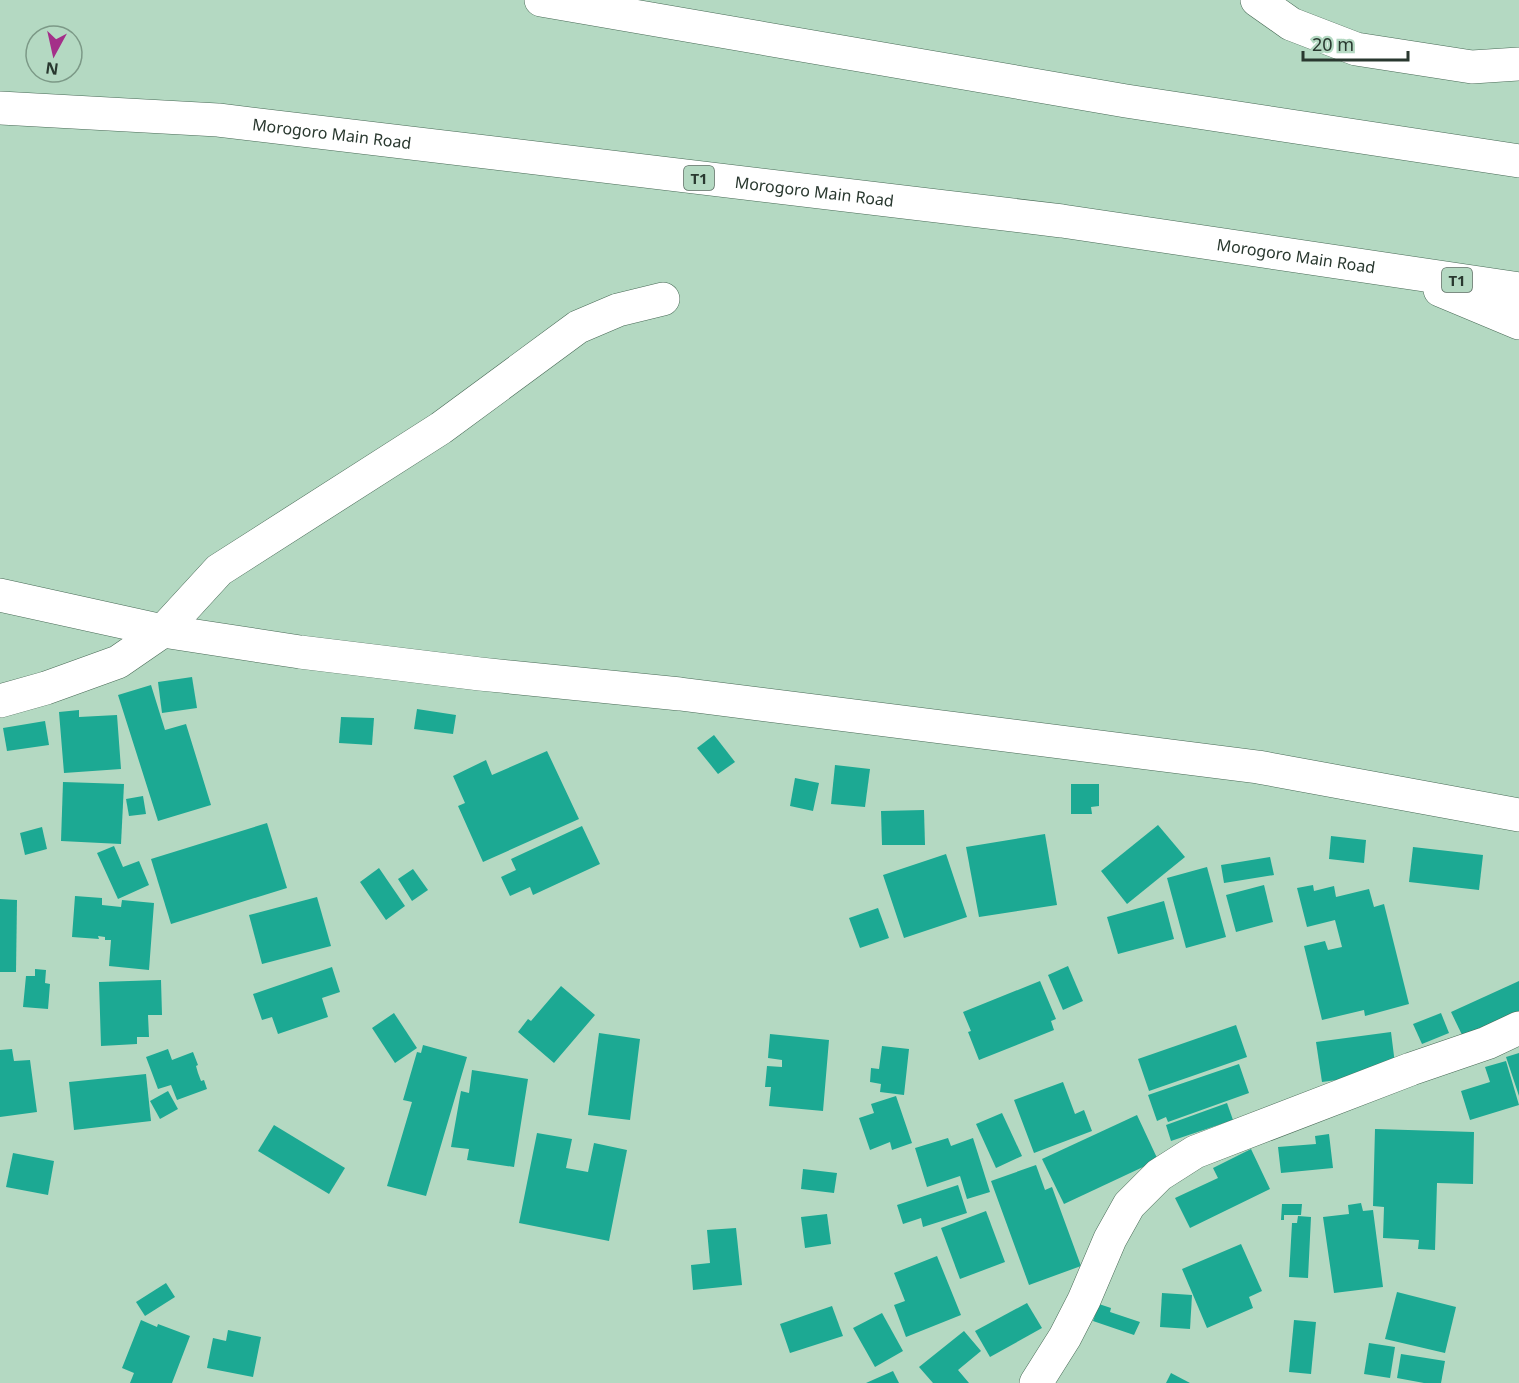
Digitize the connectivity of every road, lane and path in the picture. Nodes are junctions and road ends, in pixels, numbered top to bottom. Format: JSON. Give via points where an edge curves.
{"nodes":[{"id":1,"x":541,"y":0,"type":"edge"},
{"id":2,"x":1257,"y":0,"type":"edge"},
{"id":3,"x":1519,"y":64,"type":"edge"},
{"id":4,"x":0,"y":108,"type":"edge"},
{"id":5,"x":1519,"y":139,"type":"edge"},
{"id":6,"x":1402,"y":143,"type":"junction"},
{"id":7,"x":1519,"y":161,"type":"edge"},
{"id":8,"x":1396,"y":271,"type":"junction"},
{"id":9,"x":1519,"y":289,"type":"edge"},
{"id":10,"x":663,"y":299,"type":"dead end"},
{"id":11,"x":1519,"y":323,"type":"edge"},
{"id":12,"x":0,"y":595,"type":"edge"},
{"id":13,"x":163,"y":631,"type":"junction"},
{"id":14,"x":0,"y":701,"type":"edge"},
{"id":15,"x":1519,"y":814,"type":"edge"},
{"id":16,"x":1519,"y":1028,"type":"edge"},
{"id":17,"x":1036,"y":1383,"type":"edge"}],
"edges":[{"from":1,"to":6,"type":"main road","via":[[1126,101]]},
{"from":2,"to":3,"type":"main road","via":[[1291,24],[1356,49],[1472,67]]},
{"from":4,"to":8,"type":"main road","name":"Morogoro Main Road","number":"T1","via":[[218,120],[1062,221]]},
{"from":5,"to":6,"type":"main road"},
{"from":6,"to":7,"type":"main road"},
{"from":8,"to":9,"type":"main road","name":"Morogoro Main Road","number":"T1"},
{"from":8,"to":11,"type":"main road"},
{"from":10,"to":13,"type":"main road","via":[[618,310],[578,327],[441,428],[219,570]]},
{"from":12,"to":13,"type":"main road"},
{"from":13,"to":14,"type":"main road","via":[[118,662]]},
{"from":13,"to":15,"type":"main road","via":[[306,652],[478,660],[680,694],[1258,767]]},
{"from":16,"to":17,"type":"main road","via":[[1195,1152],[1159,1174],[1129,1205],[1065,1337]]}]}
